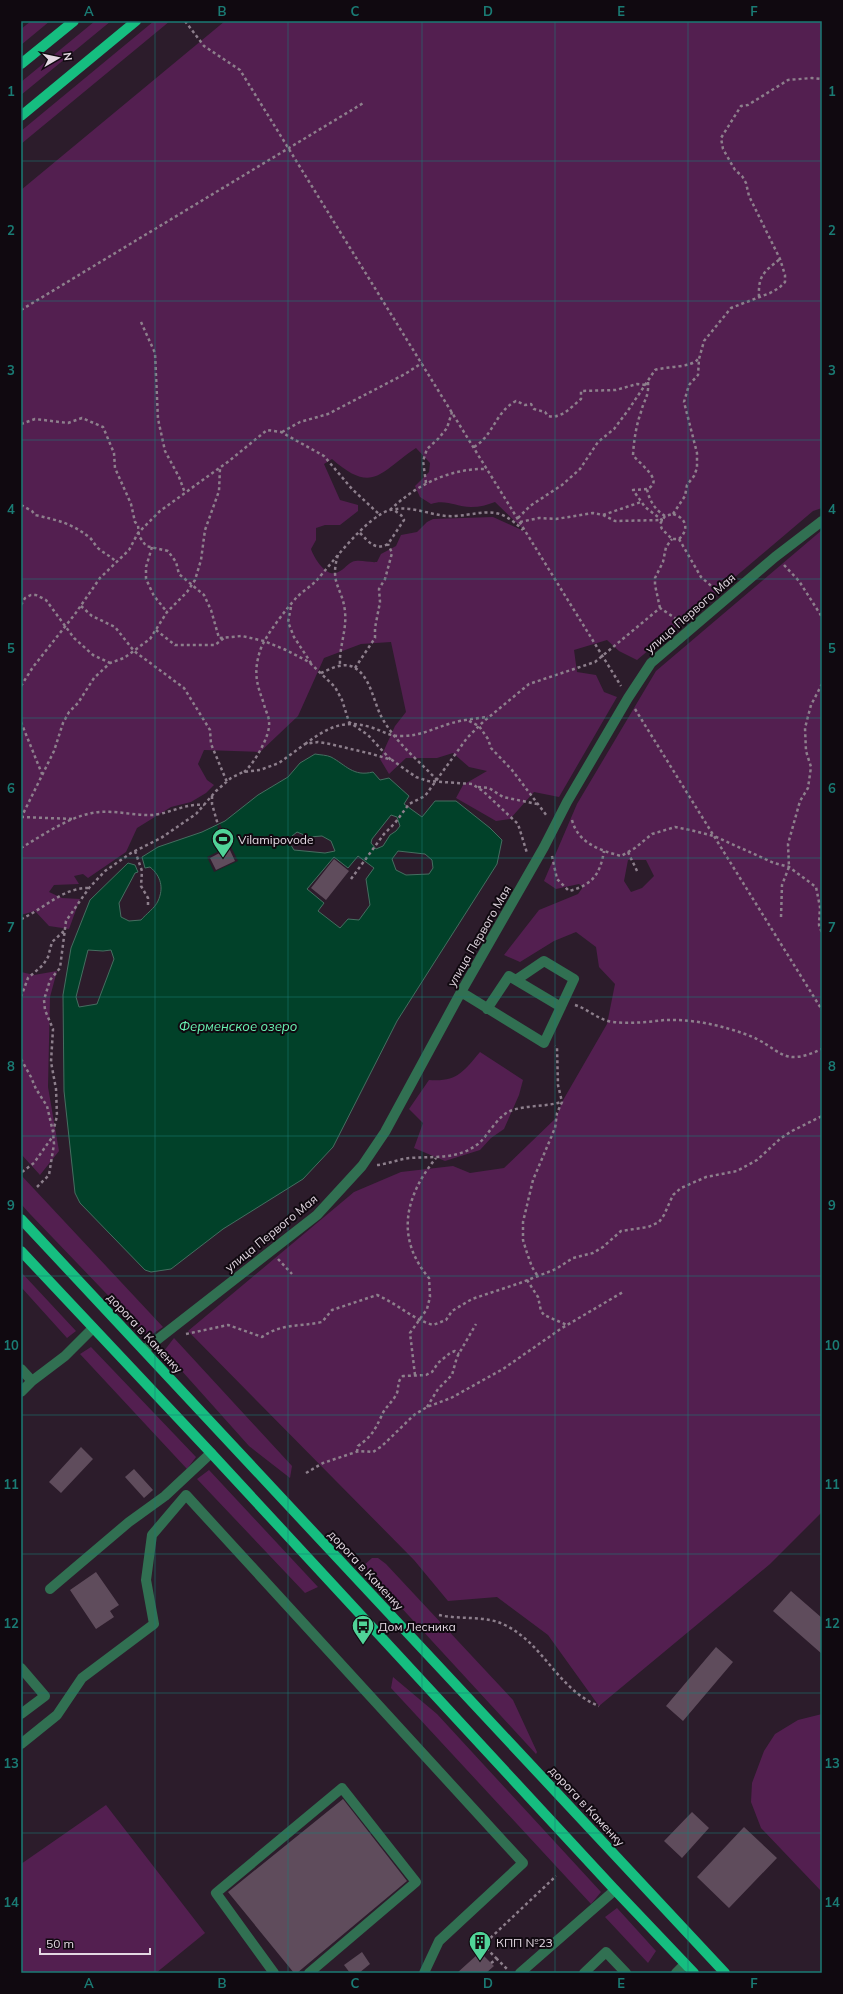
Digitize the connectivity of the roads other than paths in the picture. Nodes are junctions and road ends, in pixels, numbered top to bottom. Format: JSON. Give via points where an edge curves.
{"nodes":[{"id":1,"x":74,"y":21,"type":"edge"},
{"id":2,"x":136,"y":21,"type":"edge"},
{"id":3,"x":21,"y":64,"type":"edge"},
{"id":4,"x":21,"y":116,"type":"edge"},
{"id":5,"x":822,"y":521,"type":"edge"},
{"id":6,"x":516,"y":980,"type":"junction"},
{"id":7,"x":461,"y":992,"type":"junction"},
{"id":8,"x":561,"y":1007,"type":"junction"},
{"id":9,"x":487,"y":1009,"type":"junction"},
{"id":10,"x":21,"y":1219,"type":"edge"},
{"id":11,"x":21,"y":1251,"type":"edge"},
{"id":12,"x":93,"y":1328,"type":"junction"},
{"id":13,"x":144,"y":1350,"type":"junction"},
{"id":14,"x":21,"y":1369,"type":"edge"},
{"id":15,"x":32,"y":1381,"type":"junction"},
{"id":16,"x":21,"y":1392,"type":"edge"},
{"id":17,"x":212,"y":1453,"type":"junction"},
{"id":18,"x":50,"y":1589,"type":"dead end"},
{"id":19,"x":21,"y":1668,"type":"edge"},
{"id":20,"x":21,"y":1714,"type":"edge"},
{"id":21,"x":21,"y":1744,"type":"edge"},
{"id":22,"x":615,"y":1890,"type":"junction"},
{"id":23,"x":686,"y":1964,"type":"junction"},
{"id":24,"x":274,"y":1973,"type":"edge"},
{"id":25,"x":309,"y":1973,"type":"edge"},
{"id":26,"x":424,"y":1973,"type":"edge"},
{"id":27,"x":520,"y":1973,"type":"edge"},
{"id":28,"x":584,"y":1973,"type":"edge"},
{"id":29,"x":626,"y":1973,"type":"edge"},
{"id":30,"x":676,"y":1973,"type":"edge"},
{"id":31,"x":694,"y":1973,"type":"edge"},
{"id":32,"x":725,"y":1973,"type":"edge"}],
"edges":[{"from":1,"to":3,"type":"main road"},
{"from":2,"to":4,"type":"main road"},
{"from":5,"to":7,"type":"street","name":"улица Первого Мая","via":[[774,557],[651,663],[627,696]]},
{"from":6,"to":8,"type":"street"},
{"from":6,"to":8,"type":"street","via":[[544,961],[574,979]]},
{"from":6,"to":9,"type":"street","via":[[509,976]]},
{"from":7,"to":9,"type":"street"},
{"from":7,"to":13,"type":"street","name":"улица Первого Мая","via":[[385,1132],[362,1166],[317,1216]]},
{"from":8,"to":9,"type":"street","via":[[544,1043]]},
{"from":10,"to":13,"type":"main road","name":"дорога в Каменку"},
{"from":11,"to":12,"type":"main road"},
{"from":12,"to":15,"type":"street","via":[[65,1356]]},
{"from":12,"to":17,"type":"main road"},
{"from":13,"to":32,"type":"main road","name":"дорога в Каменку"},
{"from":14,"to":15,"type":"street"},
{"from":15,"to":16,"type":"street"},
{"from":17,"to":18,"type":"street","via":[[165,1496],[129,1522]]},
{"from":17,"to":22,"type":"main road"},
{"from":19,"to":20,"type":"street","via":[[45,1696]]},
{"from":21,"to":26,"type":"street","via":[[57,1715],[82,1678],[154,1624],[146,1580],[152,1535],[186,1495],[523,1863],[439,1941]]},
{"from":22,"to":23,"type":"main road"},
{"from":22,"to":27,"type":"street"},
{"from":23,"to":30,"type":"street"},
{"from":23,"to":31,"type":"main road"},
{"from":24,"to":25,"type":"street","via":[[216,1893],[342,1788],[416,1882]]},
{"from":28,"to":29,"type":"street","via":[[606,1952]]}]}
